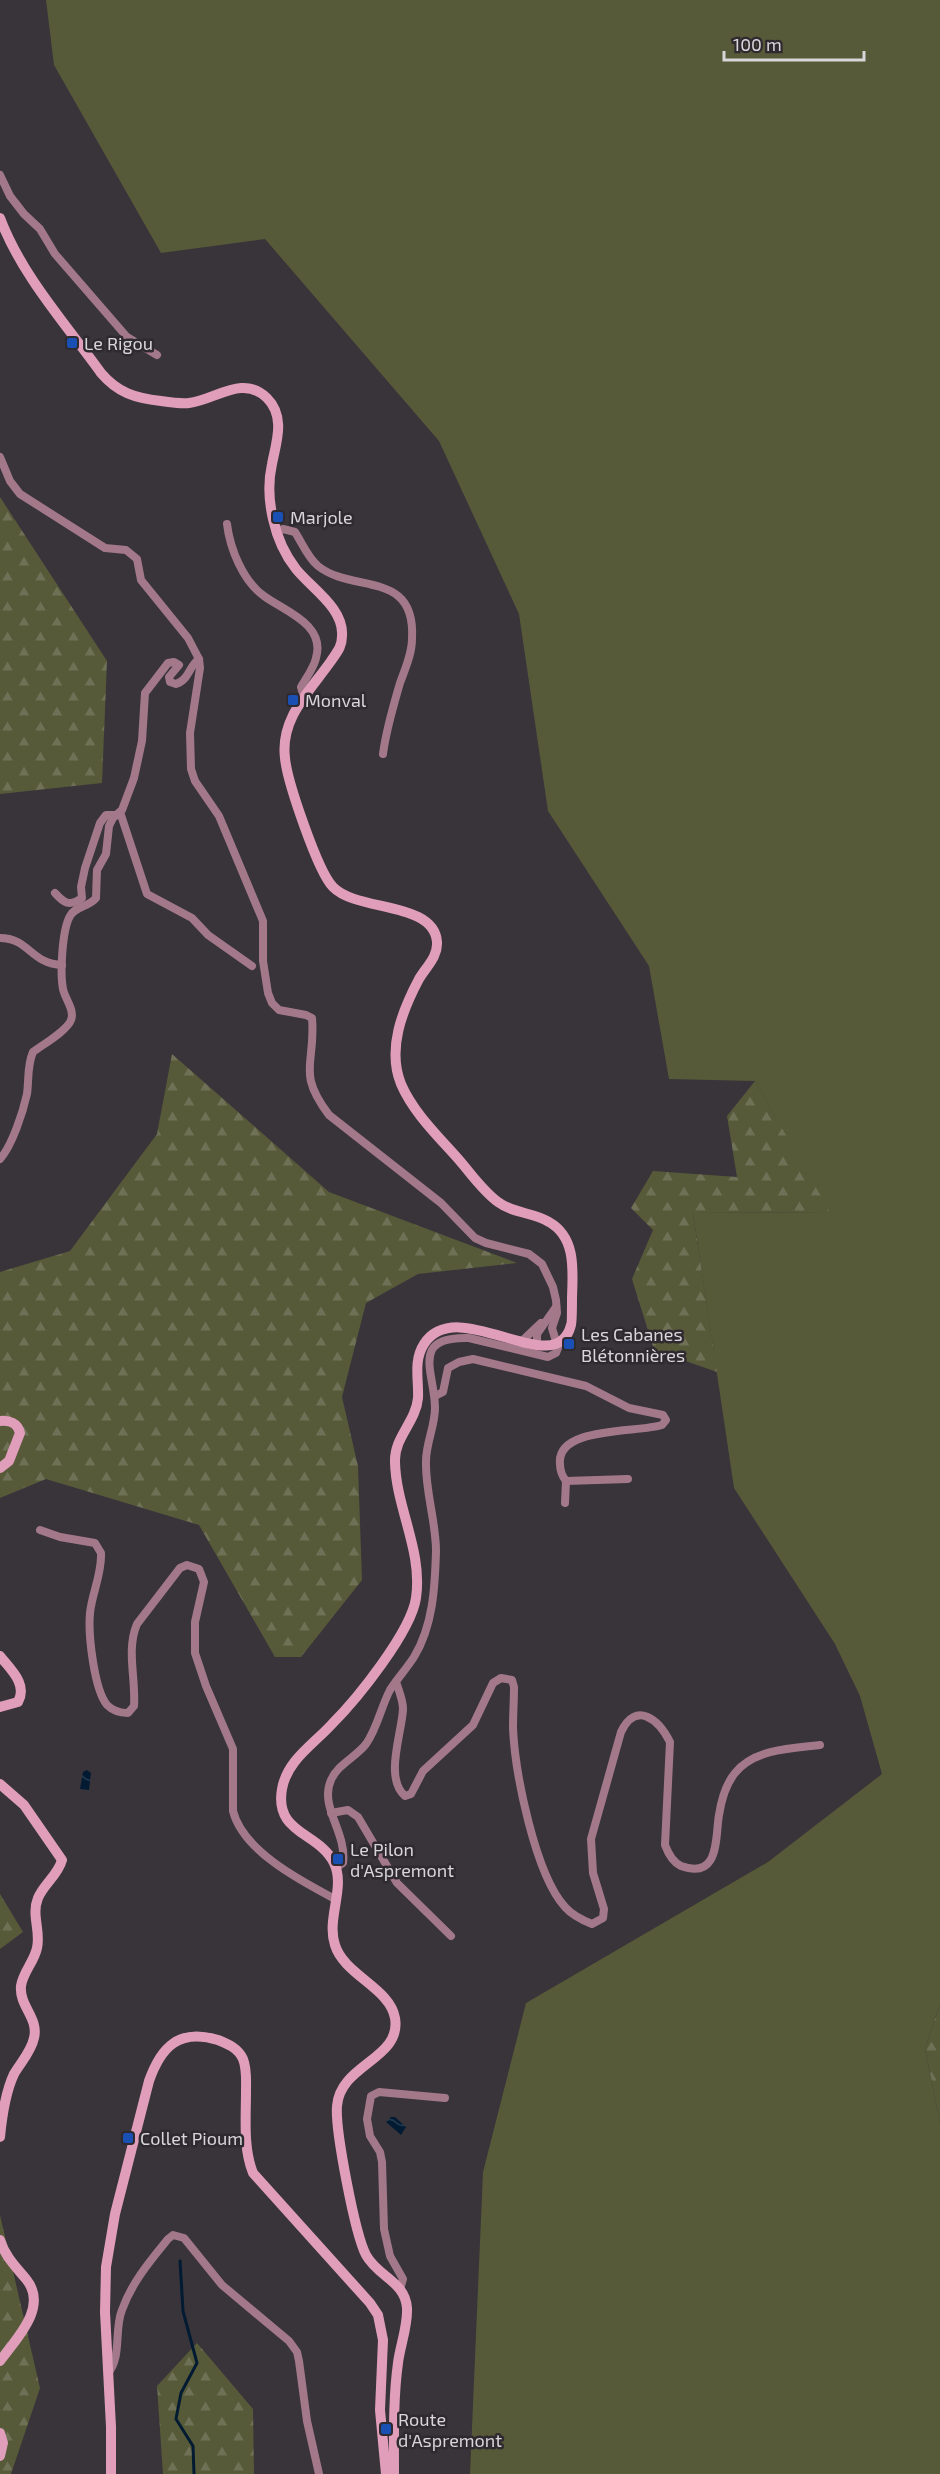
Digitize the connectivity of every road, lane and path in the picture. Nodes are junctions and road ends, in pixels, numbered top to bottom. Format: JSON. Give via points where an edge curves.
{"nodes":[{"id":1,"x":0,"y":175,"type":"edge"},
{"id":2,"x":0,"y":218,"type":"edge"},
{"id":3,"x":157,"y":355,"type":"dead end"},
{"id":4,"x":0,"y":457,"type":"edge"},
{"id":5,"x":227,"y":524,"type":"dead end"},
{"id":6,"x":276,"y":532,"type":"junction"},
{"id":7,"x":199,"y":659,"type":"junction"},
{"id":8,"x":304,"y":697,"type":"junction"},
{"id":9,"x":383,"y":754,"type":"dead end"},
{"id":10,"x":119,"y":814,"type":"junction"},
{"id":11,"x":55,"y":893,"type":"dead end"},
{"id":12,"x":0,"y":938,"type":"edge"},
{"id":13,"x":62,"y":965,"type":"junction"},
{"id":14,"x":252,"y":966,"type":"dead end"},
{"id":15,"x":0,"y":1159,"type":"edge"},
{"id":16,"x":556,"y":1307,"type":"junction"},
{"id":17,"x":545,"y":1320,"type":"junction"},
{"id":18,"x":521,"y":1341,"type":"junction"},
{"id":19,"x":557,"y":1344,"type":"junction"},
{"id":20,"x":537,"y":1345,"type":"junction"},
{"id":21,"x":435,"y":1396,"type":"junction"},
{"id":22,"x":0,"y":1421,"type":"edge"},
{"id":23,"x":0,"y":1468,"type":"edge"},
{"id":24,"x":628,"y":1479,"type":"dead end"},
{"id":25,"x":566,"y":1481,"type":"junction"},
{"id":26,"x":565,"y":1503,"type":"dead end"},
{"id":27,"x":40,"y":1530,"type":"dead end"},
{"id":28,"x":0,"y":1656,"type":"edge"},
{"id":29,"x":396,"y":1682,"type":"junction"},
{"id":30,"x":0,"y":1707,"type":"edge"},
{"id":31,"x":820,"y":1745,"type":"dead end"},
{"id":32,"x":0,"y":1784,"type":"edge"},
{"id":33,"x":331,"y":1813,"type":"junction"},
{"id":34,"x":337,"y":1867,"type":"junction"},
{"id":35,"x":335,"y":1899,"type":"junction"},
{"id":36,"x":450,"y":1936,"type":"dead end"},
{"id":37,"x":445,"y":2098,"type":"dead end"},
{"id":38,"x":0,"y":2137,"type":"edge"},
{"id":39,"x":0,"y":2240,"type":"edge"},
{"id":40,"x":400,"y":2289,"type":"junction"},
{"id":41,"x":0,"y":2361,"type":"edge"},
{"id":42,"x":108,"y":2373,"type":"junction"},
{"id":43,"x":0,"y":2433,"type":"edge"},
{"id":44,"x":0,"y":2456,"type":"edge"},
{"id":45,"x":111,"y":2474,"type":"edge"},
{"id":46,"x":319,"y":2474,"type":"edge"},
{"id":47,"x":386,"y":2474,"type":"edge"},
{"id":48,"x":394,"y":2474,"type":"edge"}],
"edges":[{"from":1,"to":3,"type":"street","via":[[10,196],[40,229],[55,254],[127,337]]},
{"from":2,"to":6,"type":"street","via":[[23,267],[114,387],[134,397],[181,403],[236,388],[254,391],[268,399],[278,429],[270,498]]},
{"from":4,"to":7,"type":"street","via":[[14,488],[31,502],[105,548],[126,549],[137,559],[141,580],[188,638]]},
{"from":5,"to":8,"type":"street","via":[[229,539],[248,579],[264,596],[306,623],[315,638],[317,654],[301,687]]},
{"from":6,"to":8,"type":"street","via":[[292,564],[336,613],[342,627],[338,650]]},
{"from":6,"to":9,"type":"street","via":[[295,532],[320,567],[386,589],[406,605],[412,626],[411,649],[390,716]]},
{"from":7,"to":10,"type":"street","via":[[185,679],[176,684],[169,677],[179,665],[168,663],[145,693],[142,741],[134,778]]},
{"from":7,"to":16,"type":"street","via":[[190,733],[192,774],[219,816],[263,921],[263,961],[272,1003],[279,1010],[312,1018],[309,1066],[316,1097],[330,1115],[441,1203],[475,1238],[529,1254],[542,1264],[553,1287]]},
{"from":8,"to":19,"type":"street","via":[[286,730],[285,758],[326,879],[349,898],[424,920],[435,934],[436,955],[411,996],[398,1033],[395,1055],[401,1083],[424,1120],[490,1195],[510,1209],[550,1222],[566,1239],[573,1269],[572,1323],[568,1334]]},
{"from":10,"to":11,"type":"street","via":[[106,815],[100,823],[82,879],[82,898],[68,904]]},
{"from":10,"to":13,"type":"street","via":[[110,826],[106,854],[97,870],[96,898],[75,910],[66,926]]},
{"from":10,"to":14,"type":"street","via":[[147,894],[192,918],[208,935]]},
{"from":12,"to":13,"type":"street","via":[[14,939],[44,962]]},
{"from":13,"to":15,"type":"street","via":[[71,1019],[68,1026],[33,1052],[27,1094]]},
{"from":16,"to":17,"type":"street"},
{"from":16,"to":19,"type":"street","via":[[552,1328]]},
{"from":17,"to":18,"type":"street"},
{"from":17,"to":20,"type":"street","via":[[537,1334]]},
{"from":18,"to":20,"type":"street"},
{"from":18,"to":34,"type":"street","via":[[452,1327],[434,1334],[419,1351],[417,1410],[395,1452],[400,1493],[412,1534],[416,1601],[410,1619],[388,1653],[348,1707],[295,1761],[281,1790],[281,1804],[291,1826],[325,1851]]},
{"from":19,"to":20,"type":"street"},
{"from":19,"to":21,"type":"street","via":[[556,1353],[548,1357],[470,1338],[450,1338],[436,1346],[430,1357],[429,1373]]},
{"from":21,"to":25,"type":"street","via":[[443,1392],[448,1368],[473,1359],[586,1386],[629,1408],[665,1417],[657,1426],[604,1433],[566,1445],[559,1460]]},
{"from":21,"to":29,"type":"street","via":[[425,1464],[436,1550],[431,1612],[414,1656]]},
{"from":22,"to":23,"type":"street","via":[[12,1422],[20,1433],[9,1461]]},
{"from":24,"to":25,"type":"street"},
{"from":25,"to":26,"type":"street"},
{"from":27,"to":35,"type":"street","via":[[89,1541],[99,1548],[102,1561],[90,1611],[90,1636],[101,1692],[115,1711],[128,1713],[134,1706],[131,1646],[137,1623],[180,1568],[187,1565],[199,1569],[204,1582],[195,1622],[195,1653],[233,1749],[236,1821],[280,1867]]},
{"from":28,"to":30,"type":"street","via":[[17,1677],[21,1689],[18,1702]]},
{"from":29,"to":31,"type":"street","via":[[403,1708],[395,1776],[405,1796],[411,1794],[423,1771],[467,1732],[493,1683],[501,1678],[512,1680],[515,1749],[540,1861],[553,1891],[566,1908],[592,1924],[603,1918],[604,1909],[592,1864],[592,1832],[627,1722],[639,1717],[653,1719],[670,1742],[665,1845],[670,1857],[687,1867],[696,1868],[712,1858],[722,1802],[740,1767],[777,1750]]},
{"from":29,"to":33,"type":"street","via":[[367,1743],[332,1778],[328,1802]]},
{"from":32,"to":38,"type":"street","via":[[28,1810],[62,1860],[36,1904],[37,1949],[21,1989],[35,2034],[8,2090]]},
{"from":33,"to":34,"type":"street","via":[[341,1834],[344,1853],[343,1863]]},
{"from":33,"to":36,"type":"street","via":[[348,1810],[358,1817],[397,1883]]},
{"from":34,"to":35,"type":"street"},
{"from":35,"to":40,"type":"street","via":[[332,1923],[337,1952],[387,2002],[396,2022],[386,2048],[348,2079],[339,2093],[337,2107],[342,2155],[362,2244],[374,2267]]},
{"from":37,"to":40,"type":"street","via":[[379,2092],[371,2096],[367,2111],[370,2136],[380,2152],[384,2229],[390,2256],[403,2279]]},
{"from":39,"to":41,"type":"street","via":[[31,2287],[33,2299],[27,2325]]},
{"from":40,"to":48,"type":"street","via":[[407,2317],[396,2370]]},
{"from":42,"to":45,"type":"street"},
{"from":42,"to":46,"type":"street","via":[[115,2358],[120,2313],[132,2286],[168,2239],[179,2235],[222,2285],[297,2352]]},
{"from":42,"to":47,"type":"street","via":[[106,2267],[115,2214],[153,2069],[169,2046],[186,2037],[199,2036],[229,2044],[240,2053],[245,2068],[247,2159],[253,2173],[378,2315],[383,2340],[380,2398]]},
{"from":43,"to":44,"type":"street"}]}
